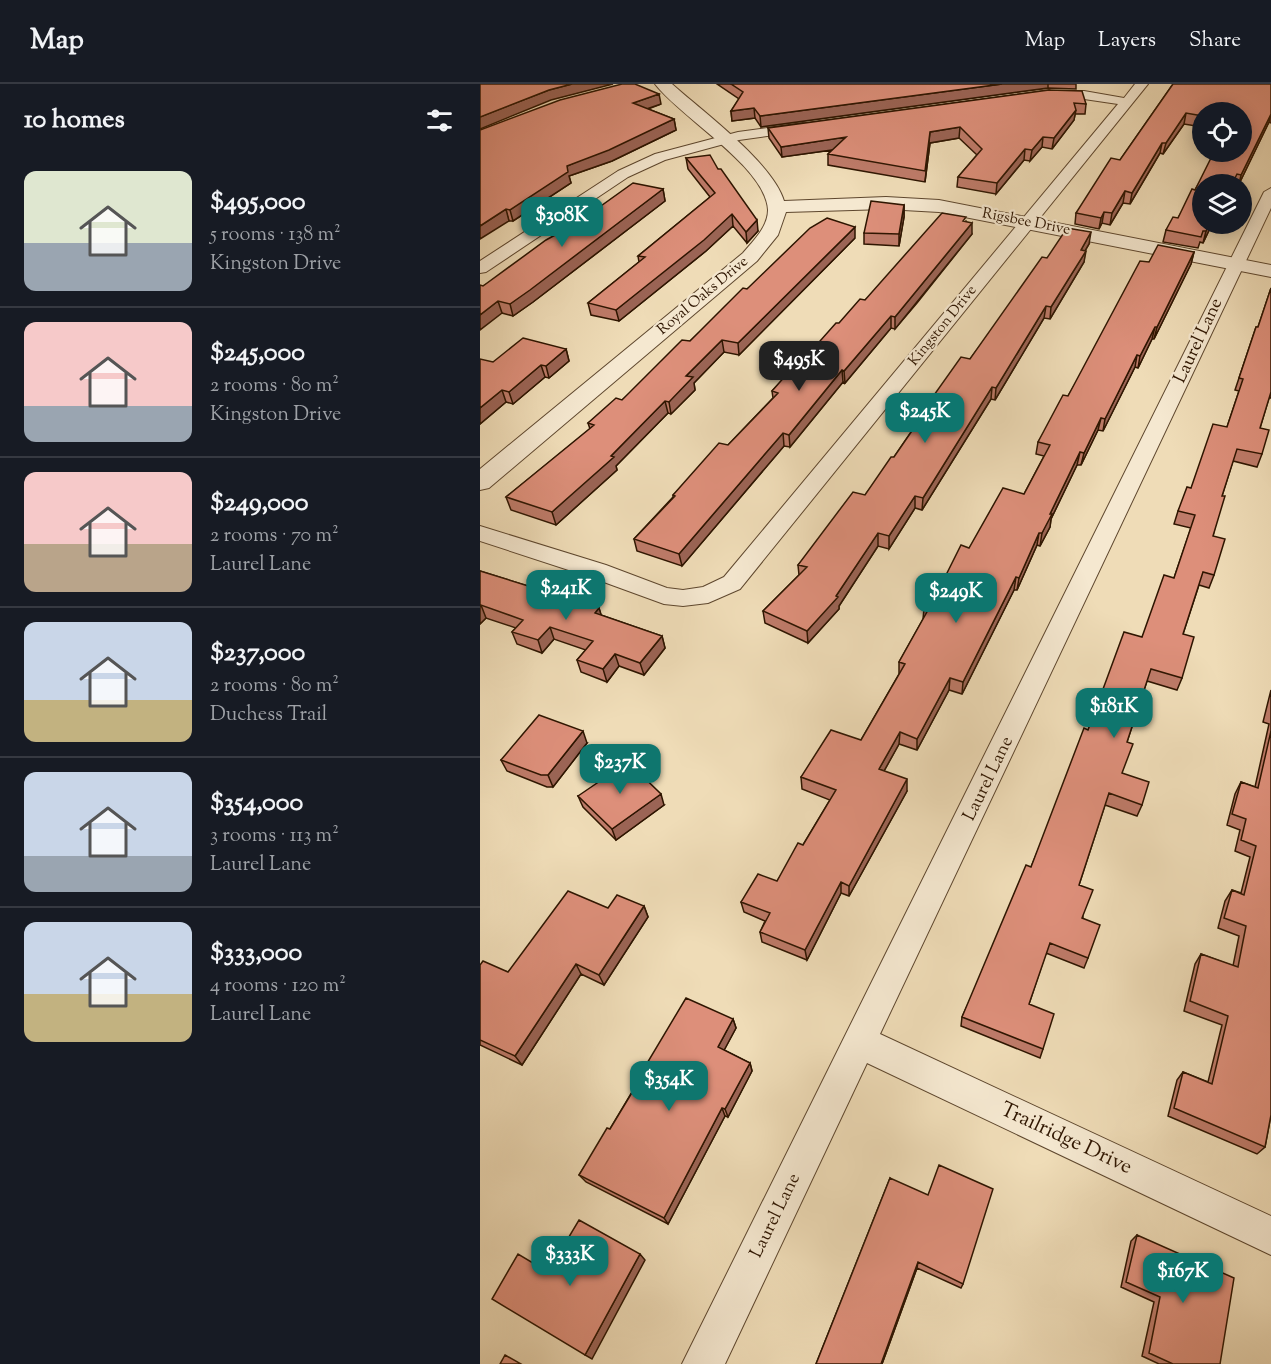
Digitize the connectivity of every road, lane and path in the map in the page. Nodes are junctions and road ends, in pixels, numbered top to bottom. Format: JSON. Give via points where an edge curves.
{"nodes":[{"id":1,"x":663,"y":84,"type":"edge"},
{"id":2,"x":1142,"y":84,"type":"edge"},
{"id":3,"x":1037,"y":96,"type":"edge"},
{"id":4,"x":1127,"y":102,"type":"junction"},
{"id":5,"x":819,"y":125,"type":"edge"},
{"id":6,"x":723,"y":140,"type":"junction"},
{"id":7,"x":1271,"y":192,"type":"edge"},
{"id":8,"x":777,"y":207,"type":"junction"},
{"id":9,"x":1028,"y":223,"type":"junction"},
{"id":10,"x":1235,"y":264,"type":"junction"},
{"id":11,"x":480,"y":268,"type":"edge"},
{"id":12,"x":1271,"y":271,"type":"edge"},
{"id":13,"x":480,"y":482,"type":"edge"},
{"id":14,"x":480,"y":533,"type":"edge"},
{"id":15,"x":861,"y":1043,"type":"junction"},
{"id":16,"x":1271,"y":1236,"type":"edge"},
{"id":17,"x":703,"y":1364,"type":"edge"}],
"edges":[{"from":1,"to":6,"type":"street"},
{"from":2,"to":4,"type":"street","name":"Kingston Drive"},
{"from":3,"to":4,"type":"street","via":[[1070,93]]},
{"from":4,"to":9,"type":"street","name":"Kingston Drive"},
{"from":5,"to":6,"type":"street"},
{"from":6,"to":8,"type":"street","via":[[764,179]]},
{"from":6,"to":11,"type":"street","via":[[660,157],[631,170]]},
{"from":7,"to":10,"type":"street","name":"Laurel Lane"},
{"from":8,"to":9,"type":"street","name":"Rigsbee Drive","via":[[916,203]]},
{"from":8,"to":13,"type":"street","name":"Royal Oaks Drive","via":[[776,220],[750,257]]},
{"from":9,"to":10,"type":"street","name":"Rigsbee Drive"},
{"from":9,"to":14,"type":"street","name":"Kingston Drive","via":[[732,583],[708,595],[682,598],[649,592],[598,571]]},
{"from":10,"to":12,"type":"street","name":"Rigsbee Drive"},
{"from":10,"to":15,"type":"street","name":"Laurel Lane"},
{"from":15,"to":16,"type":"street","name":"Trailridge Drive"},
{"from":15,"to":17,"type":"street","name":"Laurel Lane"}]}
